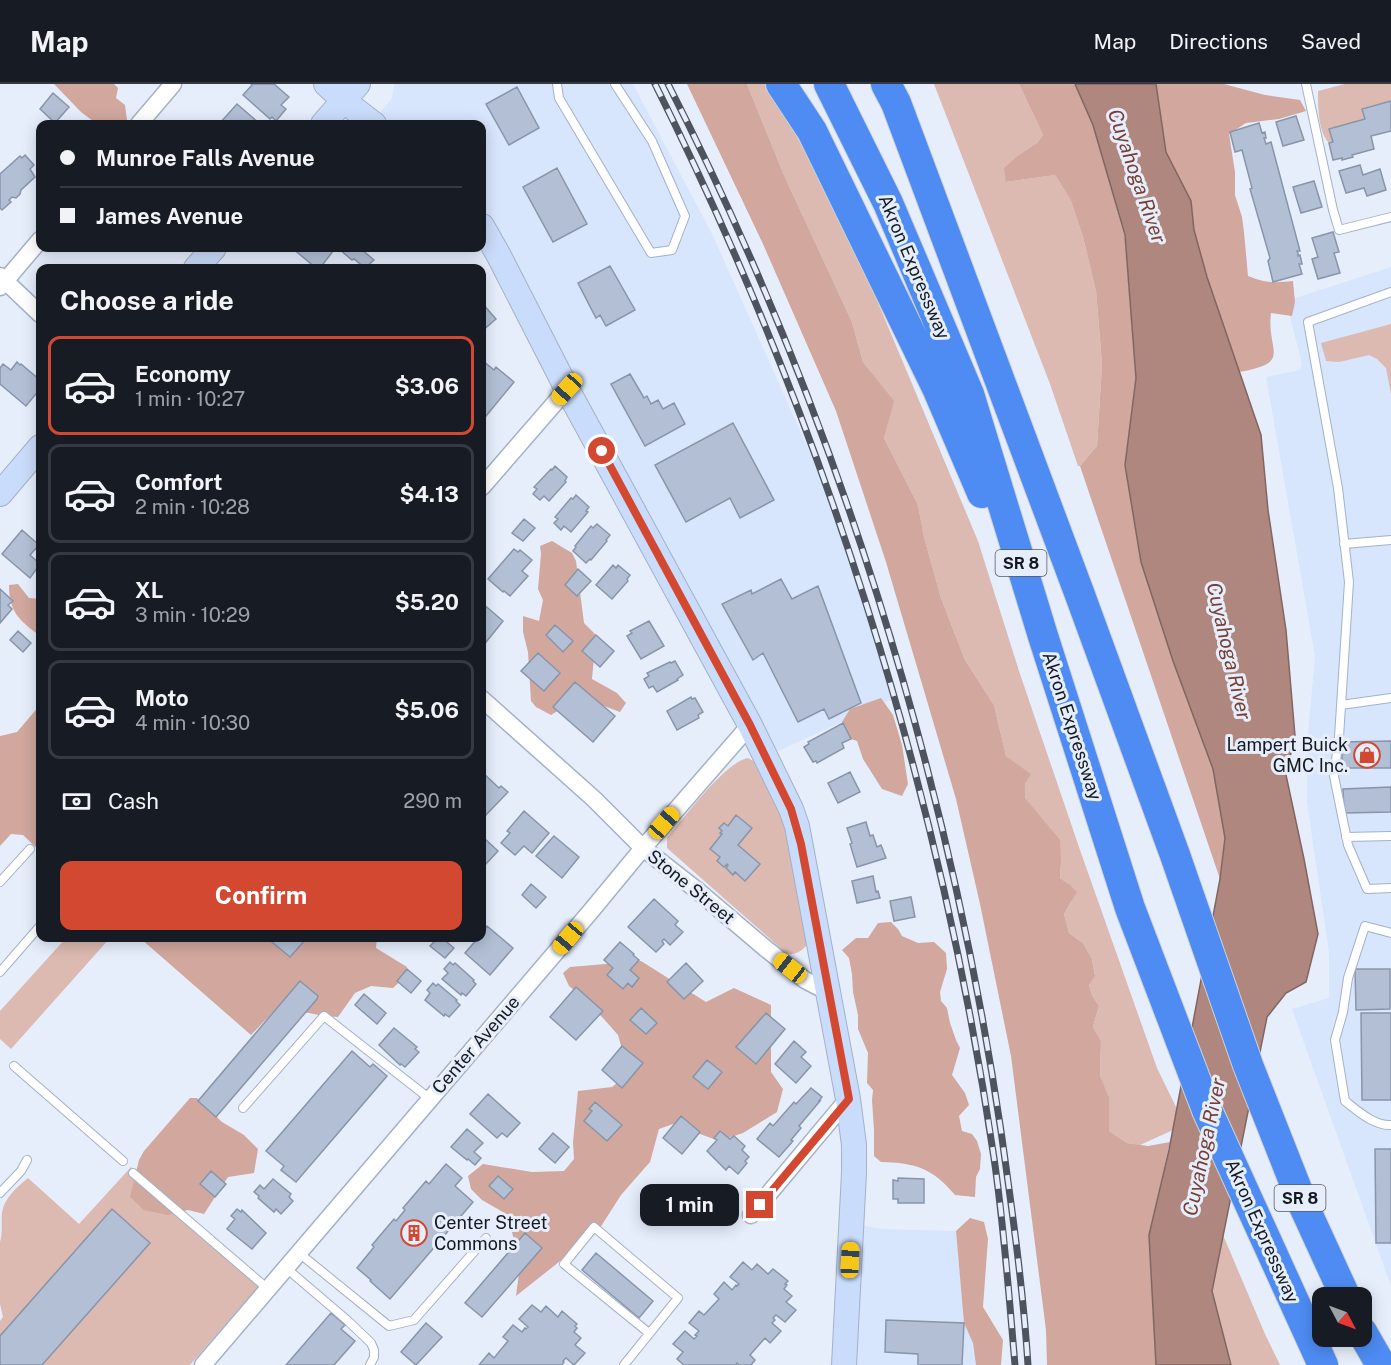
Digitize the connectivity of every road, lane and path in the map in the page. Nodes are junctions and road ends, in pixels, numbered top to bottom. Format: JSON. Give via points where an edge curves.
{"nodes":[{"id":1,"x":173,"y":84,"type":"edge"},
{"id":2,"x":326,"y":84,"type":"edge"},
{"id":3,"x":557,"y":84,"type":"edge"},
{"id":4,"x":615,"y":84,"type":"edge"},
{"id":5,"x":781,"y":84,"type":"edge"},
{"id":6,"x":829,"y":84,"type":"edge"},
{"id":7,"x":886,"y":84,"type":"edge"},
{"id":8,"x":907,"y":84,"type":"edge"},
{"id":9,"x":1306,"y":84,"type":"edge"},
{"id":10,"x":351,"y":93,"type":"edge"},
{"id":11,"x":142,"y":120,"type":"edge"},
{"id":12,"x":327,"y":120,"type":"edge"},
{"id":13,"x":371,"y":120,"type":"edge"},
{"id":14,"x":1391,"y":217,"type":"edge"},
{"id":15,"x":486,"y":233,"type":"edge"},
{"id":16,"x":36,"y":244,"type":"edge"},
{"id":17,"x":210,"y":252,"type":"edge"},
{"id":18,"x":200,"y":264,"type":"edge"},
{"id":19,"x":2,"y":281,"type":"edge"},
{"id":20,"x":1391,"y":292,"type":"edge"},
{"id":21,"x":36,"y":311,"type":"edge"},
{"id":22,"x":987,"y":346,"type":"junction"},
{"id":23,"x":567,"y":389,"type":"junction"},
{"id":24,"x":36,"y":452,"type":"edge"},
{"id":25,"x":486,"y":482,"type":"edge"},
{"id":26,"x":0,"y":494,"type":"edge"},
{"id":27,"x":1391,"y":540,"type":"edge"},
{"id":28,"x":1344,"y":544,"type":"junction"},
{"id":29,"x":1043,"y":636,"type":"junction"},
{"id":30,"x":1391,"y":698,"type":"edge"},
{"id":31,"x":486,"y":703,"type":"edge"},
{"id":32,"x":1341,"y":705,"type":"junction"},
{"id":33,"x":750,"y":725,"type":"junction"},
{"id":34,"x":1391,"y":836,"type":"edge"},
{"id":35,"x":1346,"y":837,"type":"junction"},
{"id":36,"x":643,"y":848,"type":"junction"},
{"id":37,"x":30,"y":849,"type":"dead end"},
{"id":38,"x":0,"y":882,"type":"edge"},
{"id":39,"x":1391,"y":888,"type":"edge"},
{"id":40,"x":36,"y":931,"type":"edge"},
{"id":41,"x":1391,"y":933,"type":"edge"},
{"id":42,"x":0,"y":972,"type":"edge"},
{"id":43,"x":828,"y":992,"type":"junction"},
{"id":44,"x":14,"y":1066,"type":"dead end"},
{"id":45,"x":430,"y":1099,"type":"junction"},
{"id":46,"x":849,"y":1099,"type":"junction"},
{"id":47,"x":243,"y":1108,"type":"dead end"},
{"id":48,"x":1391,"y":1125,"type":"edge"},
{"id":49,"x":27,"y":1160,"type":"dead end"},
{"id":50,"x":123,"y":1161,"type":"dead end"},
{"id":51,"x":133,"y":1173,"type":"dead end"},
{"id":52,"x":1240,"y":1181,"type":"junction"},
{"id":53,"x":0,"y":1193,"type":"edge"},
{"id":54,"x":751,"y":1215,"type":"dead end"},
{"id":55,"x":486,"y":1238,"type":"dead end"},
{"id":56,"x":299,"y":1253,"type":"junction"},
{"id":57,"x":286,"y":1268,"type":"junction"},
{"id":58,"x":1341,"y":1287,"type":"edge"},
{"id":59,"x":268,"y":1289,"type":"junction"},
{"id":60,"x":649,"y":1334,"type":"junction"},
{"id":61,"x":1371,"y":1347,"type":"edge"},
{"id":62,"x":208,"y":1363,"type":"edge"},
{"id":63,"x":370,"y":1365,"type":"edge"},
{"id":64,"x":624,"y":1365,"type":"edge"},
{"id":65,"x":844,"y":1365,"type":"edge"},
{"id":66,"x":1306,"y":1365,"type":"edge"},
{"id":67,"x":1323,"y":1365,"type":"edge"},
{"id":68,"x":1381,"y":1365,"type":"edge"}],
"edges":[{"from":1,"to":11,"type":"street"},
{"from":2,"to":10,"type":"street"},
{"from":3,"to":4,"type":"lane","via":[[560,98],[651,253],[672,250],[685,216],[652,141]]},
{"from":5,"to":29,"type":"highway","via":[[812,131],[938,390]]},
{"from":6,"to":29,"type":"highway","name":"Akron Expressway","number":"SR 8","via":[[888,203],[969,393]]},
{"from":7,"to":22,"type":"highway","name":"Akron Expressway","number":"SR 8"},
{"from":8,"to":22,"type":"highway"},
{"from":9,"to":14,"type":"lane","via":[[1339,230]]},
{"from":10,"to":12,"type":"street"},
{"from":10,"to":13,"type":"street"},
{"from":15,"to":23,"type":"street"},
{"from":16,"to":19,"type":"street"},
{"from":17,"to":18,"type":"street"},
{"from":19,"to":21,"type":"street"},
{"from":20,"to":28,"type":"lane","via":[[1308,322],[1338,488]]},
{"from":22,"to":58,"type":"highway","name":"Akron Expressway","number":"SR 8","via":[[1260,1095]]},
{"from":23,"to":25,"type":"street"},
{"from":23,"to":33,"type":"street"},
{"from":24,"to":26,"type":"street"},
{"from":27,"to":28,"type":"lane"},
{"from":28,"to":32,"type":"lane","via":[[1349,582]]},
{"from":29,"to":52,"type":"highway","name":"Akron Expressway","number":"SR 8","via":[[1130,908],[1207,1110]]},
{"from":30,"to":32,"type":"lane"},
{"from":31,"to":36,"type":"street","name":"Stone Street"},
{"from":32,"to":35,"type":"lane","via":[[1334,776]]},
{"from":33,"to":36,"type":"street","name":"Center Avenue"},
{"from":33,"to":43,"type":"street","via":[[797,826]]},
{"from":34,"to":35,"type":"lane"},
{"from":35,"to":39,"type":"lane","via":[[1367,889]]},
{"from":36,"to":43,"type":"street","name":"Stone Street","via":[[805,980]]},
{"from":36,"to":45,"type":"street","name":"Center Avenue"},
{"from":37,"to":38,"type":"lane"},
{"from":40,"to":42,"type":"lane"},
{"from":41,"to":48,"type":"lane","via":[[1365,926],[1348,978],[1335,1040],[1345,1101],[1367,1117]]},
{"from":43,"to":46,"type":"street"},
{"from":44,"to":50,"type":"lane"},
{"from":45,"to":47,"type":"lane","via":[[324,1016]]},
{"from":45,"to":56,"type":"street","name":"Center Avenue"},
{"from":46,"to":54,"type":"street"},
{"from":46,"to":65,"type":"street","via":[[854,1173]]},
{"from":49,"to":53,"type":"lane"},
{"from":51,"to":59,"type":"lane"},
{"from":52,"to":66,"type":"highway"},
{"from":52,"to":67,"type":"highway","name":"Akron Expressway","number":"SR 8"},
{"from":55,"to":56,"type":"lane","via":[[414,1320],[389,1326]]},
{"from":56,"to":57,"type":"street","name":"Center Avenue"},
{"from":57,"to":59,"type":"street","name":"Center Avenue"},
{"from":57,"to":63,"type":"lane","via":[[371,1343],[374,1357]]},
{"from":59,"to":62,"type":"street","name":"Center Avenue"},
{"from":60,"to":60,"type":"lane","via":[[678,1298],[594,1227],[564,1264]]},
{"from":60,"to":64,"type":"lane"},
{"from":61,"to":68,"type":"highway"}]}
